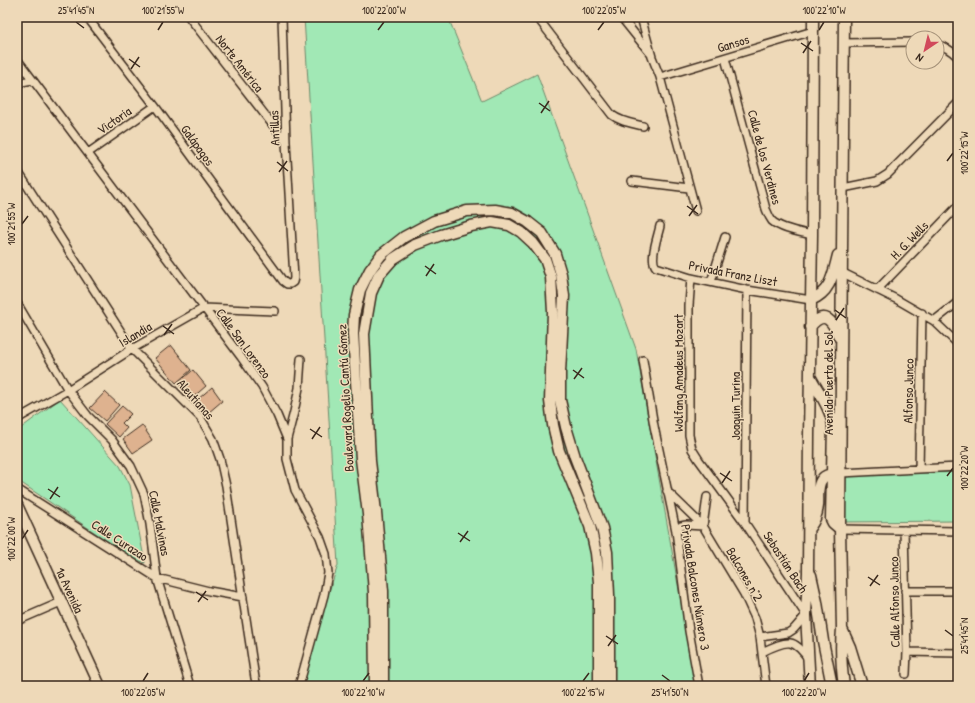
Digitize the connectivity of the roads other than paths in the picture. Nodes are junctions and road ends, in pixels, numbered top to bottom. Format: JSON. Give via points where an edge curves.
{"nodes":[{"id":1,"x":87,"y":17,"type":"edge"},
{"id":2,"x":189,"y":17,"type":"edge"},
{"id":3,"x":282,"y":17,"type":"edge"},
{"id":4,"x":537,"y":17,"type":"edge"},
{"id":5,"x":621,"y":17,"type":"edge"},
{"id":6,"x":641,"y":17,"type":"edge"},
{"id":7,"x":813,"y":17,"type":"edge"},
{"id":8,"x":844,"y":17,"type":"edge"},
{"id":9,"x":813,"y":31,"type":"junction"},
{"id":10,"x":905,"y":42,"type":"edge"},
{"id":11,"x":844,"y":43,"type":"junction"},
{"id":12,"x":945,"y":48,"type":"edge"},
{"id":13,"x":958,"y":56,"type":"edge"},
{"id":14,"x":652,"y":57,"type":"junction"},
{"id":15,"x":725,"y":58,"type":"junction"},
{"id":16,"x":17,"y":59,"type":"edge"},
{"id":17,"x":660,"y":77,"type":"junction"},
{"id":18,"x":32,"y":80,"type":"junction"},
{"id":19,"x":17,"y":83,"type":"edge"},
{"id":20,"x":958,"y":103,"type":"edge"},
{"id":21,"x":155,"y":106,"type":"junction"},
{"id":22,"x":643,"y":126,"type":"dead end"},
{"id":23,"x":286,"y":142,"type":"junction"},
{"id":24,"x":88,"y":153,"type":"junction"},
{"id":25,"x":17,"y":170,"type":"edge"},
{"id":26,"x":632,"y":181,"type":"dead end"},
{"id":27,"x":689,"y":188,"type":"junction"},
{"id":28,"x":843,"y":188,"type":"junction"},
{"id":29,"x":958,"y":206,"type":"edge"},
{"id":30,"x":696,"y":211,"type":"dead end"},
{"id":31,"x":660,"y":226,"type":"dead end"},
{"id":32,"x":812,"y":235,"type":"junction"},
{"id":33,"x":725,"y":237,"type":"dead end"},
{"id":34,"x":842,"y":237,"type":"junction"},
{"id":35,"x":841,"y":272,"type":"junction"},
{"id":36,"x":691,"y":278,"type":"junction"},
{"id":37,"x":711,"y":282,"type":"junction"},
{"id":38,"x":290,"y":284,"type":"joint"},
{"id":39,"x":747,"y":290,"type":"junction"},
{"id":40,"x":878,"y":290,"type":"junction"},
{"id":41,"x":811,"y":300,"type":"junction"},
{"id":42,"x":958,"y":302,"type":"edge"},
{"id":43,"x":17,"y":304,"type":"edge"},
{"id":44,"x":204,"y":308,"type":"junction"},
{"id":45,"x":275,"y":311,"type":"dead end"},
{"id":46,"x":922,"y":314,"type":"junction"},
{"id":47,"x":934,"y":321,"type":"junction"},
{"id":48,"x":810,"y":327,"type":"junction"},
{"id":49,"x":841,"y":343,"type":"junction"},
{"id":50,"x":958,"y":344,"type":"edge"},
{"id":51,"x":132,"y":349,"type":"junction"},
{"id":52,"x":301,"y":359,"type":"dead end"},
{"id":53,"x":643,"y":360,"type":"dead end"},
{"id":54,"x":810,"y":376,"type":"junction"},
{"id":55,"x":68,"y":390,"type":"junction"},
{"id":56,"x":841,"y":391,"type":"junction"},
{"id":57,"x":822,"y":398,"type":"junction"},
{"id":58,"x":17,"y":419,"type":"edge"},
{"id":59,"x":287,"y":439,"type":"junction"},
{"id":60,"x":958,"y":467,"type":"edge"},
{"id":61,"x":919,"y":469,"type":"junction"},
{"id":62,"x":836,"y":473,"type":"junction"},
{"id":63,"x":17,"y":489,"type":"edge"},
{"id":64,"x":667,"y":491,"type":"junction"},
{"id":65,"x":707,"y":497,"type":"dead end"},
{"id":66,"x":17,"y":505,"type":"edge"},
{"id":67,"x":20,"y":520,"type":"edge"},
{"id":68,"x":745,"y":523,"type":"junction"},
{"id":69,"x":702,"y":526,"type":"junction"},
{"id":70,"x":809,"y":529,"type":"junction"},
{"id":71,"x":840,"y":529,"type":"junction"},
{"id":72,"x":904,"y":530,"type":"junction"},
{"id":73,"x":676,"y":531,"type":"junction"},
{"id":74,"x":958,"y":531,"type":"edge"},
{"id":75,"x":808,"y":572,"type":"junction"},
{"id":76,"x":158,"y":578,"type":"junction"},
{"id":77,"x":905,"y":591,"type":"junction"},
{"id":78,"x":958,"y":591,"type":"edge"},
{"id":79,"x":243,"y":597,"type":"junction"},
{"id":80,"x":61,"y":602,"type":"junction"},
{"id":81,"x":806,"y":615,"type":"junction"},
{"id":82,"x":17,"y":621,"type":"edge"},
{"id":83,"x":842,"y":629,"type":"junction"},
{"id":84,"x":788,"y":634,"type":"junction"},
{"id":85,"x":760,"y":637,"type":"junction"},
{"id":86,"x":790,"y":643,"type":"junction"},
{"id":87,"x":762,"y":652,"type":"junction"},
{"id":88,"x":907,"y":652,"type":"junction"},
{"id":89,"x":958,"y":653,"type":"edge"},
{"id":90,"x":809,"y":661,"type":"junction"},
{"id":91,"x":906,"y":674,"type":"dead end"},
{"id":92,"x":100,"y":686,"type":"edge"},
{"id":93,"x":190,"y":686,"type":"edge"},
{"id":94,"x":257,"y":686,"type":"edge"},
{"id":95,"x":299,"y":686,"type":"edge"},
{"id":96,"x":374,"y":686,"type":"edge"},
{"id":97,"x":383,"y":686,"type":"edge"},
{"id":98,"x":599,"y":686,"type":"edge"},
{"id":99,"x":609,"y":686,"type":"edge"},
{"id":100,"x":699,"y":686,"type":"edge"},
{"id":101,"x":766,"y":686,"type":"edge"},
{"id":102,"x":810,"y":686,"type":"edge"},
{"id":103,"x":832,"y":686,"type":"edge"},
{"id":104,"x":844,"y":686,"type":"edge"},
{"id":105,"x":862,"y":686,"type":"edge"}],
"edges":[{"from":1,"to":21,"type":"street","name":"Galápagos"},
{"from":2,"to":23,"type":"street","name":"Norte América"},
{"from":3,"to":23,"type":"street","name":"Antillas"},
{"from":4,"to":22,"type":"street","via":[[612,115],[623,122]]},
{"from":5,"to":14,"type":"street"},
{"from":6,"to":14,"type":"street"},
{"from":7,"to":9,"type":"main road","name":"Avenida Puerta del Sol"},
{"from":8,"to":11,"type":"main road","name":"Avenida Puerta del Sol"},
{"from":9,"to":15,"type":"street","name":"Gansos"},
{"from":9,"to":32,"type":"main road","name":"Avenida Puerta del Sol"},
{"from":10,"to":11,"type":"street"},
{"from":11,"to":28,"type":"main road","name":"Avenida Puerta del Sol"},
{"from":12,"to":13,"type":"street"},
{"from":14,"to":17,"type":"street"},
{"from":15,"to":17,"type":"street","name":"Gansos"},
{"from":15,"to":32,"type":"street","name":"Calle de los Verdines","via":[[769,217],[783,226]]},
{"from":16,"to":18,"type":"street","name":"Calle San Lorenzo"},
{"from":17,"to":27,"type":"street"},
{"from":18,"to":19,"type":"street"},
{"from":18,"to":24,"type":"street","name":"Calle San Lorenzo"},
{"from":20,"to":28,"type":"street","via":[[888,174],[877,181]]},
{"from":21,"to":24,"type":"street","name":"Victoria"},
{"from":21,"to":38,"type":"street","name":"Galápagos","via":[[283,281]]},
{"from":23,"to":38,"type":"street","name":"Antillas","via":[[294,278]]},
{"from":24,"to":44,"type":"street","name":"Calle San Lorenzo"},
{"from":25,"to":51,"type":"street","name":"Aleutianas"},
{"from":26,"to":27,"type":"street"},
{"from":27,"to":30,"type":"street"},
{"from":28,"to":34,"type":"main road","name":"Avenida Puerta del Sol"},
{"from":29,"to":40,"type":"street","name":"H. G. Wells"},
{"from":31,"to":36,"type":"street","name":"Privada Franz Liszt","via":[[653,264]]},
{"from":32,"to":41,"type":"main road","name":"Avenida Puerta del Sol"},
{"from":33,"to":37,"type":"street"},
{"from":34,"to":35,"type":"main road","name":"Avenida Puerta del Sol"},
{"from":34,"to":41,"type":"main road","via":[[828,287],[818,298]]},
{"from":35,"to":40,"type":"street"},
{"from":35,"to":49,"type":"main road","name":"Avenida Puerta del Sol"},
{"from":36,"to":37,"type":"street","name":"Privada Franz Liszt"},
{"from":36,"to":68,"type":"street","name":"Wolfang Amadeus Mozart","via":[[689,435],[692,449]]},
{"from":37,"to":39,"type":"street","name":"Privada Franz Liszt"},
{"from":39,"to":41,"type":"street","name":"Privada Franz Liszt"},
{"from":39,"to":68,"type":"street","name":"Joaquín Turína"},
{"from":40,"to":46,"type":"street"},
{"from":41,"to":48,"type":"main road","name":"Avenida Puerta del Sol"},
{"from":42,"to":47,"type":"street"},
{"from":43,"to":55,"type":"street","name":"Calle Malvinas"},
{"from":44,"to":45,"type":"street"},
{"from":44,"to":51,"type":"street","name":"Islandia"},
{"from":44,"to":59,"type":"street","name":"Calle San Lorenzo","via":[[262,387]]},
{"from":46,"to":47,"type":"street"},
{"from":46,"to":61,"type":"street","name":"Alfonso Junco"},
{"from":47,"to":50,"type":"street"},
{"from":48,"to":49,"type":"main road","via":[[820,318],[831,321]]},
{"from":48,"to":54,"type":"main road","name":"Avenida Puerta del Sol"},
{"from":49,"to":56,"type":"main road","name":"Avenida Puerta del Sol"},
{"from":51,"to":55,"type":"street","name":"Islandia"},
{"from":51,"to":79,"type":"street","name":"Aleutianas","via":[[200,417],[213,439],[226,486]]},
{"from":52,"to":59,"type":"street","via":[[299,388]]},
{"from":53,"to":64,"type":"street","name":"Privada Balcones Número 3"},
{"from":54,"to":57,"type":"main road"},
{"from":54,"to":70,"type":"main road","name":"Avenida Puerta del Sol"},
{"from":55,"to":58,"type":"street","name":"Islandia"},
{"from":55,"to":76,"type":"street","name":"Calle Malvinas","via":[[131,466],[144,494]]},
{"from":56,"to":57,"type":"main road","via":[[832,398]]},
{"from":56,"to":62,"type":"main road","name":"Avenida Puerta del Sol"},
{"from":57,"to":62,"type":"main road","via":[[832,419]]},
{"from":59,"to":95,"type":"street","name":"Calle San Lorenzo","via":[[287,459],[296,490],[320,537],[326,554],[328,573]]},
{"from":60,"to":61,"type":"street"},
{"from":61,"to":62,"type":"street"},
{"from":62,"to":70,"type":"main road","via":[[822,478],[820,482],[818,507]]},
{"from":62,"to":71,"type":"main road","via":[[831,519]]},
{"from":63,"to":76,"type":"street","name":"Calle Curazao"},
{"from":64,"to":69,"type":"street","name":"Balcones n°2"},
{"from":64,"to":73,"type":"street","name":"Privada Balcones Número 3"},
{"from":65,"to":69,"type":"street"},
{"from":66,"to":67,"type":"main road","name":"1a Avenida"},
{"from":67,"to":80,"type":"main road","name":"1a Avenida"},
{"from":68,"to":81,"type":"street","name":"Sebastián Bach"},
{"from":69,"to":73,"type":"street","via":[[680,526]]},
{"from":69,"to":85,"type":"street","name":"Balcones n°2","via":[[744,594]]},
{"from":70,"to":75,"type":"main road","name":"Avenida Puerta del Sol"},
{"from":71,"to":72,"type":"street"},
{"from":71,"to":83,"type":"main road"},
{"from":72,"to":74,"type":"street"},
{"from":72,"to":77,"type":"street","name":"Calle Alfonso Junco"},
{"from":73,"to":100,"type":"street","name":"Privada Balcones Número 3"},
{"from":75,"to":81,"type":"main road","name":"Avenida Puerta del Sol"},
{"from":75,"to":103,"type":"main road","via":[[813,579]]},
{"from":76,"to":79,"type":"street","name":"Calle Curazao"},
{"from":76,"to":93,"type":"street","name":"Calle Malvinas"},
{"from":77,"to":78,"type":"street"},
{"from":77,"to":88,"type":"street","name":"Calle Alfonso Junco"},
{"from":79,"to":94,"type":"street","name":"Aleutianas"},
{"from":80,"to":82,"type":"street"},
{"from":80,"to":92,"type":"main road","name":"1a Avenida"},
{"from":81,"to":84,"type":"street"},
{"from":81,"to":90,"type":"main road","name":"Avenida Puerta del Sol"},
{"from":83,"to":104,"type":"main road","via":[[840,660]]},
{"from":83,"to":105,"type":"main road"},
{"from":84,"to":85,"type":"street"},
{"from":84,"to":86,"type":"street"},
{"from":85,"to":87,"type":"street","name":"Balcones n°2"},
{"from":86,"to":87,"type":"street"},
{"from":86,"to":90,"type":"street","via":[[798,647]]},
{"from":87,"to":101,"type":"street","name":"Balcones n°2"},
{"from":88,"to":89,"type":"street"},
{"from":88,"to":91,"type":"street","name":"Calle Alfonso Junco"},
{"from":90,"to":102,"type":"main road","name":"Avenida Puerta del Sol"},
{"from":96,"to":99,"type":"main road","name":"Boulevard Rogelio Cantú Gómez","via":[[374,592],[352,334],[360,290],[381,255],[404,237],[434,221],[467,211],[495,210],[512,213],[542,234],[555,254],[561,274],[564,296],[560,400],[575,457],[602,528],[607,552]]},
{"from":97,"to":98,"type":"main road","name":"Boulevard Rogelio Cantú Gómez","via":[[383,591],[370,461],[364,334],[371,293],[379,275],[394,259],[414,245],[464,228],[492,222],[509,225],[533,243],[545,259],[551,277],[553,312],[550,401],[559,451],[590,526],[596,553],[599,582]]}]}
